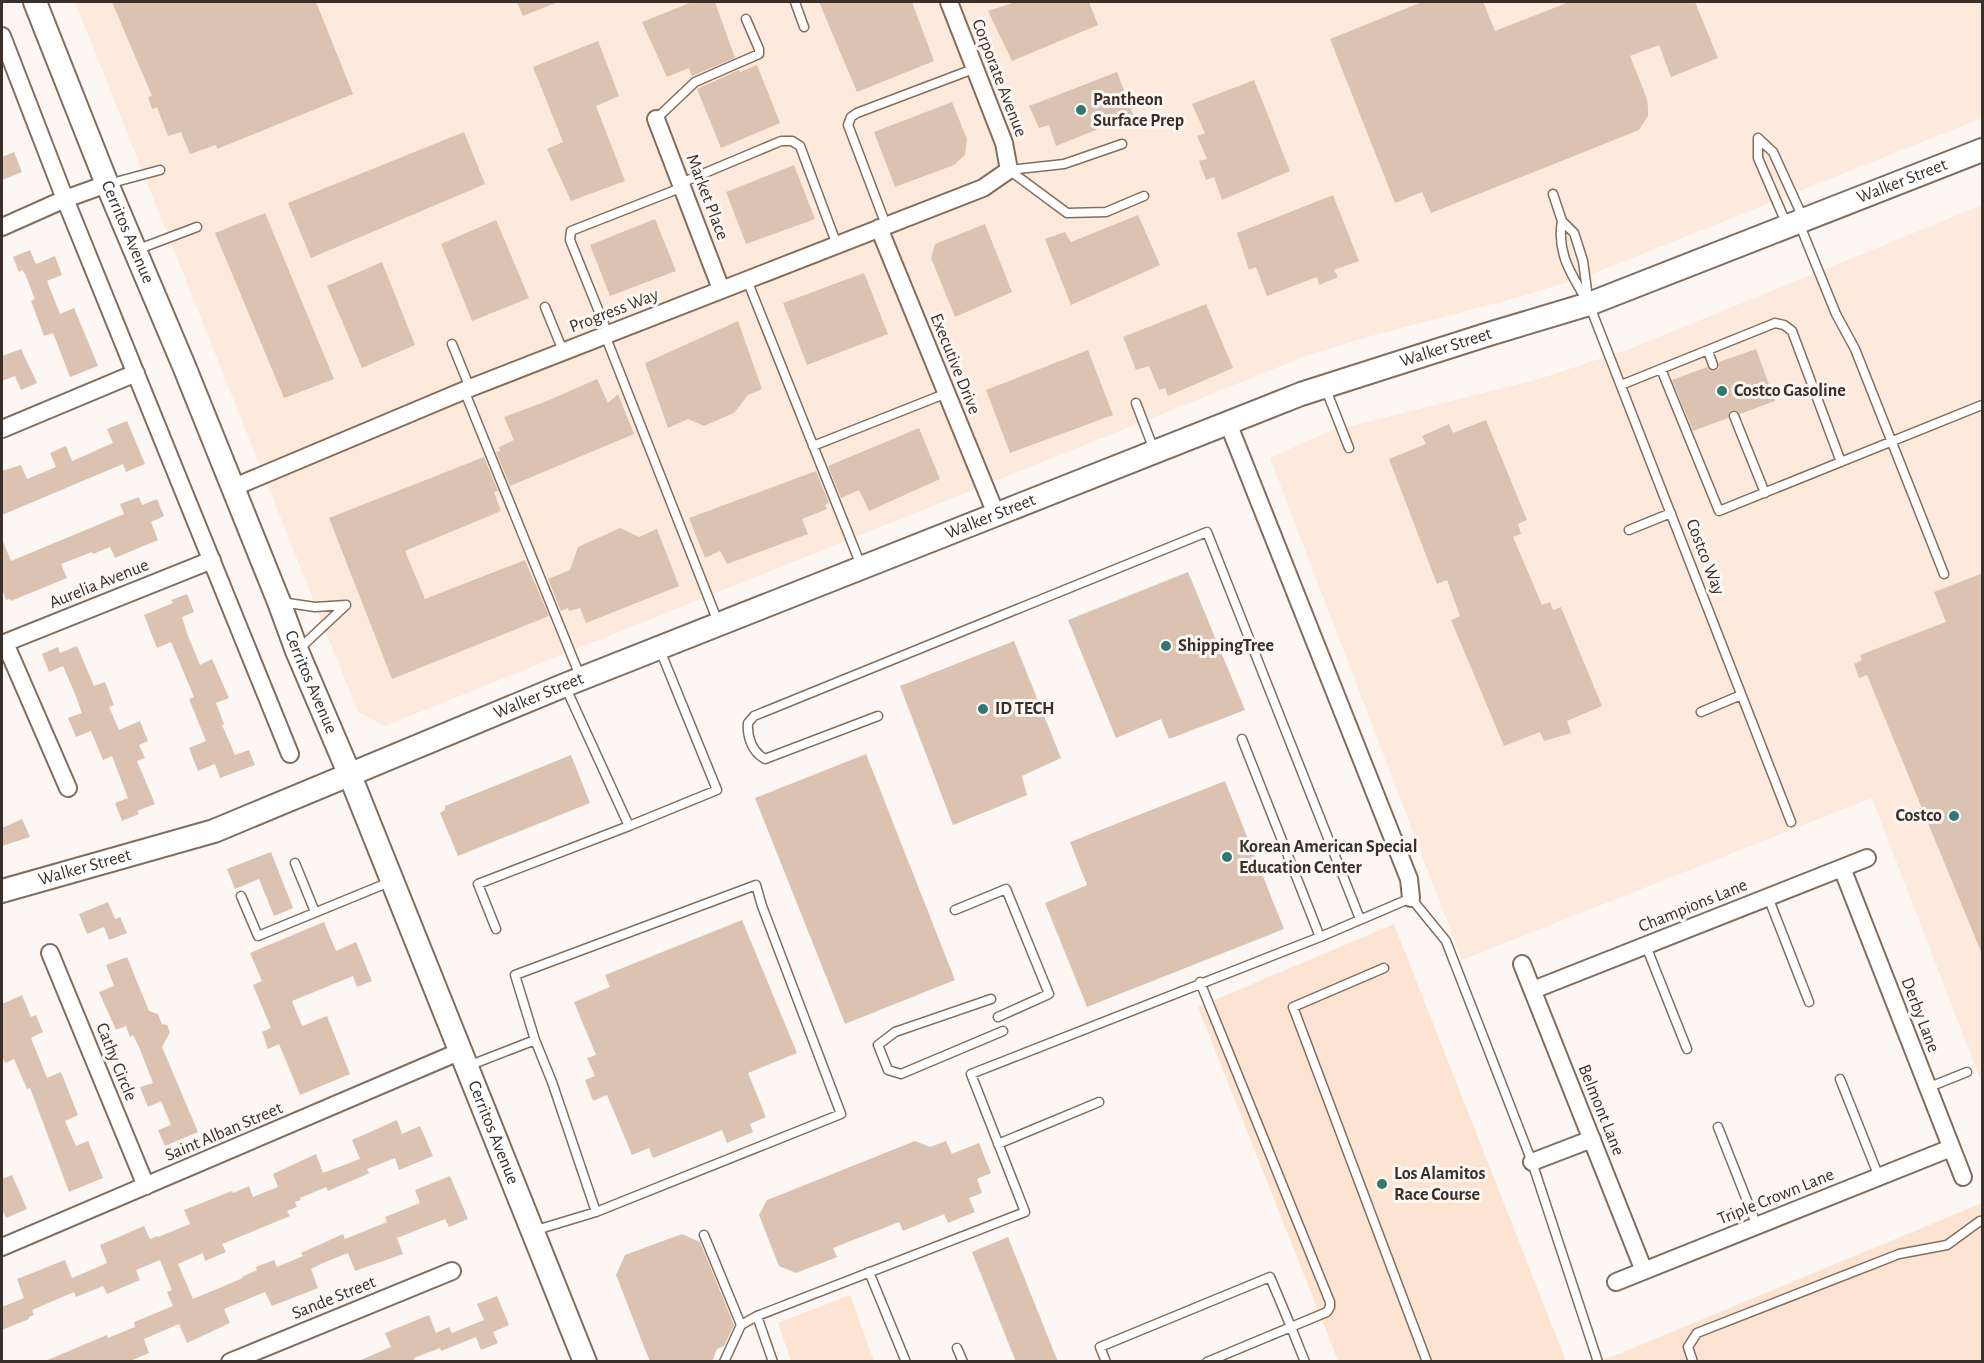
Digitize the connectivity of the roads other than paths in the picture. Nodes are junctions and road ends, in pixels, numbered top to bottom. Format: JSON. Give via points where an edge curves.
{"nodes":[{"id":1,"x":35,"y":2,"type":"edge"},
{"id":2,"x":795,"y":2,"type":"edge"},
{"id":3,"x":949,"y":2,"type":"edge"},
{"id":4,"x":746,"y":19,"type":"dead end"},
{"id":5,"x":804,"y":27,"type":"dead end"},
{"id":6,"x":2,"y":36,"type":"edge"},
{"id":7,"x":976,"y":68,"type":"junction"},
{"id":8,"x":657,"y":119,"type":"joint"},
{"id":9,"x":1122,"y":144,"type":"dead end"},
{"id":10,"x":1983,"y":150,"type":"edge"},
{"id":11,"x":159,"y":170,"type":"dead end"},
{"id":12,"x":1009,"y":170,"type":"junction"},
{"id":13,"x":108,"y":184,"type":"junction"},
{"id":14,"x":682,"y":185,"type":"junction"},
{"id":15,"x":1553,"y":194,"type":"dead end"},
{"id":16,"x":1144,"y":196,"type":"dead end"},
{"id":17,"x":65,"y":199,"type":"junction"},
{"id":18,"x":1562,"y":221,"type":"junction"},
{"id":19,"x":1797,"y":223,"type":"junction"},
{"id":20,"x":883,"y":226,"type":"junction"},
{"id":21,"x":2,"y":227,"type":"edge"},
{"id":22,"x":197,"y":227,"type":"dead end"},
{"id":23,"x":837,"y":245,"type":"junction"},
{"id":24,"x":136,"y":250,"type":"junction"},
{"id":25,"x":747,"y":280,"type":"junction"},
{"id":26,"x":721,"y":290,"type":"junction"},
{"id":27,"x":1589,"y":304,"type":"junction"},
{"id":28,"x":545,"y":307,"type":"dead end"},
{"id":29,"x":607,"y":334,"type":"junction"},
{"id":30,"x":452,"y":344,"type":"dead end"},
{"id":31,"x":563,"y":351,"type":"junction"},
{"id":32,"x":1708,"y":351,"type":"junction"},
{"id":33,"x":1713,"y":364,"type":"dead end"},
{"id":34,"x":1661,"y":369,"type":"junction"},
{"id":35,"x":136,"y":373,"type":"junction"},
{"id":36,"x":1621,"y":385,"type":"junction"},
{"id":37,"x":1325,"y":387,"type":"junction"},
{"id":38,"x":467,"y":389,"type":"junction"},
{"id":39,"x":947,"y":393,"type":"junction"},
{"id":40,"x":1136,"y":403,"type":"dead end"},
{"id":41,"x":1983,"y":405,"type":"edge"},
{"id":42,"x":1734,"y":416,"type":"dead end"},
{"id":43,"x":1228,"y":423,"type":"junction"},
{"id":44,"x":2,"y":429,"type":"edge"},
{"id":45,"x":1892,"y":442,"type":"junction"},
{"id":46,"x":813,"y":446,"type":"junction"},
{"id":47,"x":1349,"y":448,"type":"dead end"},
{"id":48,"x":1155,"y":452,"type":"junction"},
{"id":49,"x":1841,"y":462,"type":"junction"},
{"id":50,"x":231,"y":488,"type":"junction"},
{"id":51,"x":1765,"y":493,"type":"junction"},
{"id":52,"x":1671,"y":513,"type":"junction"},
{"id":53,"x":996,"y":514,"type":"junction"},
{"id":54,"x":1629,"y":530,"type":"dead end"},
{"id":55,"x":212,"y":560,"type":"junction"},
{"id":56,"x":862,"y":568,"type":"junction"},
{"id":57,"x":1944,"y":574,"type":"dead end"},
{"id":58,"x":279,"y":602,"type":"junction"},
{"id":59,"x":719,"y":625,"type":"junction"},
{"id":60,"x":3,"y":644,"type":"edge"},
{"id":61,"x":660,"y":649,"type":"junction"},
{"id":62,"x":297,"y":651,"type":"junction"},
{"id":63,"x":573,"y":682,"type":"junction"},
{"id":64,"x":1741,"y":695,"type":"junction"},
{"id":65,"x":1701,"y":712,"type":"dead end"},
{"id":66,"x":878,"y":716,"type":"dead end"},
{"id":67,"x":1242,"y":739,"type":"dead end"},
{"id":68,"x":290,"y":754,"type":"dead end"},
{"id":69,"x":349,"y":773,"type":"junction"},
{"id":70,"x":68,"y":788,"type":"dead end"},
{"id":71,"x":1791,"y":822,"type":"dead end"},
{"id":72,"x":629,"y":826,"type":"junction"},
{"id":73,"x":1867,"y":858,"type":"dead end"},
{"id":74,"x":295,"y":863,"type":"dead end"},
{"id":75,"x":1842,"y":868,"type":"junction"},
{"id":76,"x":392,"y":880,"type":"junction"},
{"id":77,"x":2,"y":891,"type":"edge"},
{"id":78,"x":241,"y":896,"type":"dead end"},
{"id":79,"x":1768,"y":897,"type":"junction"},
{"id":80,"x":1411,"y":898,"type":"junction"},
{"id":81,"x":955,"y":910,"type":"dead end"},
{"id":82,"x":315,"y":912,"type":"junction"},
{"id":83,"x":1360,"y":919,"type":"junction"},
{"id":84,"x":496,"y":929,"type":"dead end"},
{"id":85,"x":1320,"y":937,"type":"junction"},
{"id":86,"x":1646,"y":946,"type":"junction"},
{"id":87,"x":50,"y":953,"type":"dead end"},
{"id":88,"x":1522,"y":964,"type":"dead end"},
{"id":89,"x":1384,"y":968,"type":"dead end"},
{"id":90,"x":1200,"y":982,"type":"junction"},
{"id":91,"x":1533,"y":990,"type":"junction"},
{"id":92,"x":990,"y":999,"type":"dead end"},
{"id":93,"x":1809,"y":1002,"type":"dead end"},
{"id":94,"x":998,"y":1017,"type":"dead end"},
{"id":95,"x":1003,"y":1030,"type":"dead end"},
{"id":96,"x":535,"y":1040,"type":"junction"},
{"id":97,"x":1687,"y":1049,"type":"dead end"},
{"id":98,"x":464,"y":1059,"type":"junction"},
{"id":99,"x":1967,"y":1072,"type":"dead end"},
{"id":100,"x":1839,"y":1079,"type":"dead end"},
{"id":101,"x":1928,"y":1088,"type":"junction"},
{"id":102,"x":1100,"y":1102,"type":"dead end"},
{"id":103,"x":1719,"y":1127,"type":"dead end"},
{"id":104,"x":1592,"y":1139,"type":"junction"},
{"id":105,"x":998,"y":1144,"type":"junction"},
{"id":106,"x":1951,"y":1148,"type":"junction"},
{"id":107,"x":1532,"y":1162,"type":"junction"},
{"id":108,"x":1879,"y":1176,"type":"junction"},
{"id":109,"x":1963,"y":1177,"type":"dead end"},
{"id":110,"x":146,"y":1186,"type":"junction"},
{"id":111,"x":596,"y":1212,"type":"junction"},
{"id":112,"x":1980,"y":1221,"type":"dead end"},
{"id":113,"x":1757,"y":1226,"type":"junction"},
{"id":114,"x":533,"y":1232,"type":"junction"},
{"id":115,"x":704,"y":1235,"type":"dead end"},
{"id":116,"x":2,"y":1247,"type":"edge"},
{"id":117,"x":1644,"y":1270,"type":"junction"},
{"id":118,"x":452,"y":1272,"type":"dead end"},
{"id":119,"x":869,"y":1272,"type":"junction"},
{"id":120,"x":1616,"y":1282,"type":"dead end"},
{"id":121,"x":757,"y":1316,"type":"junction"},
{"id":122,"x":741,"y":1325,"type":"junction"},
{"id":123,"x":1291,"y":1327,"type":"junction"},
{"id":124,"x":957,"y":1348,"type":"dead end"},
{"id":125,"x":230,"y":1362,"type":"edge"},
{"id":126,"x":585,"y":1362,"type":"edge"},
{"id":127,"x":724,"y":1362,"type":"edge"},
{"id":128,"x":773,"y":1362,"type":"edge"},
{"id":129,"x":906,"y":1362,"type":"edge"},
{"id":130,"x":963,"y":1362,"type":"edge"},
{"id":131,"x":1106,"y":1362,"type":"edge"},
{"id":132,"x":1207,"y":1362,"type":"edge"},
{"id":133,"x":1305,"y":1362,"type":"edge"},
{"id":134,"x":1428,"y":1362,"type":"edge"},
{"id":135,"x":1598,"y":1362,"type":"edge"},
{"id":136,"x":1693,"y":1362,"type":"edge"}],
"edges":[{"from":1,"to":13,"type":"main road","name":"Cerritos Avenue"},
{"from":2,"to":5,"type":"lane"},
{"from":3,"to":7,"type":"street","name":"Corporate Avenue"},
{"from":4,"to":8,"type":"lane","via":[[759,54],[695,82]]},
{"from":6,"to":17,"type":"street"},
{"from":7,"to":12,"type":"street","name":"Corporate Avenue","via":[[1004,143]]},
{"from":7,"to":20,"type":"lane","via":[[851,117],[848,126]]},
{"from":8,"to":14,"type":"street","name":"Market Place"},
{"from":9,"to":12,"type":"lane","via":[[1064,164]]},
{"from":10,"to":19,"type":"main road","name":"Walker Street"},
{"from":11,"to":13,"type":"lane"},
{"from":12,"to":16,"type":"lane","via":[[1067,213],[1106,212]]},
{"from":12,"to":20,"type":"street","name":"Progress Way","via":[[983,188]]},
{"from":13,"to":17,"type":"street"},
{"from":13,"to":24,"type":"main road","name":"Cerritos Avenue"},
{"from":14,"to":23,"type":"lane","via":[[781,141],[792,141],[800,146]]},
{"from":14,"to":26,"type":"street","name":"Market Place"},
{"from":14,"to":29,"type":"lane","via":[[571,231],[570,240]]},
{"from":15,"to":18,"type":"lane"},
{"from":17,"to":21,"type":"street"},
{"from":17,"to":35,"type":"street"},
{"from":18,"to":27,"type":"lane","via":[[1576,239]]},
{"from":18,"to":27,"type":"lane","via":[[1559,237],[1567,267]]},
{"from":19,"to":19,"type":"lane","via":[[1773,152],[1758,138],[1758,158]]},
{"from":19,"to":27,"type":"main road","name":"Walker Street"},
{"from":19,"to":45,"type":"lane","via":[[1855,349]]},
{"from":20,"to":23,"type":"street","name":"Progress Way"},
{"from":20,"to":39,"type":"street","name":"Executive Drive"},
{"from":22,"to":24,"type":"lane"},
{"from":23,"to":25,"type":"street","name":"Progress Way"},
{"from":24,"to":50,"type":"main road","name":"Cerritos Avenue"},
{"from":25,"to":26,"type":"street","name":"Progress Way"},
{"from":25,"to":46,"type":"lane"},
{"from":26,"to":29,"type":"street","name":"Progress Way"},
{"from":27,"to":36,"type":"lane","name":"Costco Way"},
{"from":27,"to":37,"type":"main road","name":"Walker Street"},
{"from":28,"to":31,"type":"lane"},
{"from":29,"to":31,"type":"street","name":"Progress Way"},
{"from":29,"to":59,"type":"lane"},
{"from":30,"to":38,"type":"lane"},
{"from":31,"to":38,"type":"street","name":"Progress Way"},
{"from":32,"to":33,"type":"lane"},
{"from":32,"to":34,"type":"lane"},
{"from":32,"to":49,"type":"lane","via":[[1775,323],[1792,331]]},
{"from":34,"to":36,"type":"lane"},
{"from":34,"to":51,"type":"lane","via":[[1719,511]]},
{"from":35,"to":44,"type":"street"},
{"from":35,"to":55,"type":"street"},
{"from":36,"to":52,"type":"lane","name":"Costco Way"},
{"from":37,"to":43,"type":"main road","name":"Walker Street"},
{"from":37,"to":47,"type":"lane"},
{"from":38,"to":50,"type":"street","name":"Progress Way"},
{"from":38,"to":63,"type":"lane"},
{"from":39,"to":46,"type":"lane"},
{"from":39,"to":53,"type":"street","name":"Executive Drive"},
{"from":40,"to":48,"type":"lane"},
{"from":41,"to":45,"type":"lane"},
{"from":42,"to":51,"type":"lane"},
{"from":43,"to":48,"type":"main road","name":"Walker Street"},
{"from":43,"to":80,"type":"street","via":[[1409,879]]},
{"from":45,"to":49,"type":"lane"},
{"from":45,"to":57,"type":"lane"},
{"from":46,"to":56,"type":"lane"},
{"from":48,"to":53,"type":"main road","name":"Walker Street"},
{"from":49,"to":51,"type":"lane"},
{"from":50,"to":58,"type":"main road","name":"Cerritos Avenue"},
{"from":52,"to":54,"type":"lane"},
{"from":52,"to":64,"type":"lane","name":"Costco Way"},
{"from":53,"to":56,"type":"main road","name":"Walker Street"},
{"from":55,"to":60,"type":"street","name":"Aurelia Avenue"},
{"from":55,"to":68,"type":"street"},
{"from":56,"to":59,"type":"main road","name":"Walker Street"},
{"from":58,"to":62,"type":"main road","name":"Cerritos Avenue"},
{"from":58,"to":62,"type":"lane","via":[[315,607],[346,605]]},
{"from":59,"to":61,"type":"main road","name":"Walker Street"},
{"from":60,"to":70,"type":"street"},
{"from":61,"to":63,"type":"main road","name":"Walker Street"},
{"from":61,"to":72,"type":"lane","via":[[717,790]]},
{"from":62,"to":69,"type":"main road","name":"Cerritos Avenue"},
{"from":63,"to":69,"type":"main road","name":"Walker Street"},
{"from":63,"to":72,"type":"lane"},
{"from":64,"to":65,"type":"lane"},
{"from":64,"to":71,"type":"lane","name":"Costco Way"},
{"from":66,"to":83,"type":"lane","via":[[765,759],[756,754],[748,731],[754,716],[1207,532]]},
{"from":67,"to":85,"type":"lane"},
{"from":69,"to":76,"type":"main road","name":"Cerritos Avenue"},
{"from":69,"to":77,"type":"main road","name":"Walker Street","via":[[214,831]]},
{"from":72,"to":84,"type":"lane","via":[[478,884]]},
{"from":73,"to":75,"type":"street","name":"Champions Lane"},
{"from":74,"to":82,"type":"lane"},
{"from":75,"to":79,"type":"street","name":"Champions Lane"},
{"from":75,"to":101,"type":"street","name":"Derby Lane"},
{"from":76,"to":82,"type":"lane"},
{"from":76,"to":98,"type":"main road","name":"Cerritos Avenue"},
{"from":78,"to":82,"type":"lane","via":[[258,936]]},
{"from":79,"to":86,"type":"street","name":"Champions Lane"},
{"from":79,"to":93,"type":"lane"},
{"from":80,"to":83,"type":"lane"},
{"from":80,"to":107,"type":"lane","via":[[1446,941]]},
{"from":81,"to":94,"type":"lane","via":[[1006,889],[1049,994]]},
{"from":83,"to":85,"type":"lane"},
{"from":85,"to":90,"type":"lane"},
{"from":86,"to":91,"type":"street","name":"Champions Lane"},
{"from":86,"to":97,"type":"lane"},
{"from":87,"to":110,"type":"street","name":"Cathy Circle"},
{"from":88,"to":91,"type":"street","name":"Belmont Lane"},
{"from":89,"to":134,"type":"lane","via":[[1293,1007]]},
{"from":90,"to":105,"type":"lane","via":[[971,1074]]},
{"from":90,"to":123,"type":"lane","via":[[1330,1302],[1327,1312]]},
{"from":91,"to":104,"type":"street","name":"Belmont Lane"},
{"from":92,"to":95,"type":"lane","via":[[895,1032],[878,1045],[888,1071],[901,1074]]},
{"from":96,"to":98,"type":"lane"},
{"from":96,"to":111,"type":"lane"},
{"from":96,"to":111,"type":"lane","via":[[515,975],[756,885],[841,1114]]},
{"from":98,"to":110,"type":"street","name":"Saint Alban Street"},
{"from":98,"to":114,"type":"main road","name":"Cerritos Avenue"},
{"from":99,"to":101,"type":"lane"},
{"from":100,"to":108,"type":"lane"},
{"from":101,"to":106,"type":"street","name":"Derby Lane"},
{"from":102,"to":105,"type":"lane"},
{"from":103,"to":113,"type":"lane"},
{"from":104,"to":107,"type":"street"},
{"from":104,"to":117,"type":"street","name":"Belmont Lane"},
{"from":105,"to":119,"type":"lane","via":[[1025,1212]]},
{"from":106,"to":108,"type":"street","name":"Triple Crown Lane"},
{"from":106,"to":109,"type":"street","name":"Derby Lane"},
{"from":107,"to":135,"type":"lane"},
{"from":108,"to":113,"type":"street","name":"Triple Crown Lane"},
{"from":110,"to":116,"type":"street","name":"Saint Alban Street"},
{"from":111,"to":114,"type":"lane"},
{"from":112,"to":136,"type":"lane","via":[[1947,1245],[1899,1254],[1697,1333],[1688,1347]]},
{"from":113,"to":117,"type":"street","name":"Triple Crown Lane"},
{"from":114,"to":126,"type":"main road","name":"Cerritos Avenue"},
{"from":115,"to":122,"type":"lane"},
{"from":117,"to":120,"type":"street","name":"Triple Crown Lane"},
{"from":118,"to":125,"type":"street","name":"Sande Street"},
{"from":119,"to":121,"type":"lane"},
{"from":119,"to":129,"type":"lane"},
{"from":121,"to":122,"type":"lane"},
{"from":121,"to":128,"type":"lane"},
{"from":122,"to":127,"type":"lane"},
{"from":123,"to":131,"type":"lane","via":[[1270,1277],[1100,1347]]},
{"from":123,"to":132,"type":"lane"},
{"from":123,"to":133,"type":"lane"},
{"from":124,"to":130,"type":"lane"}]}
